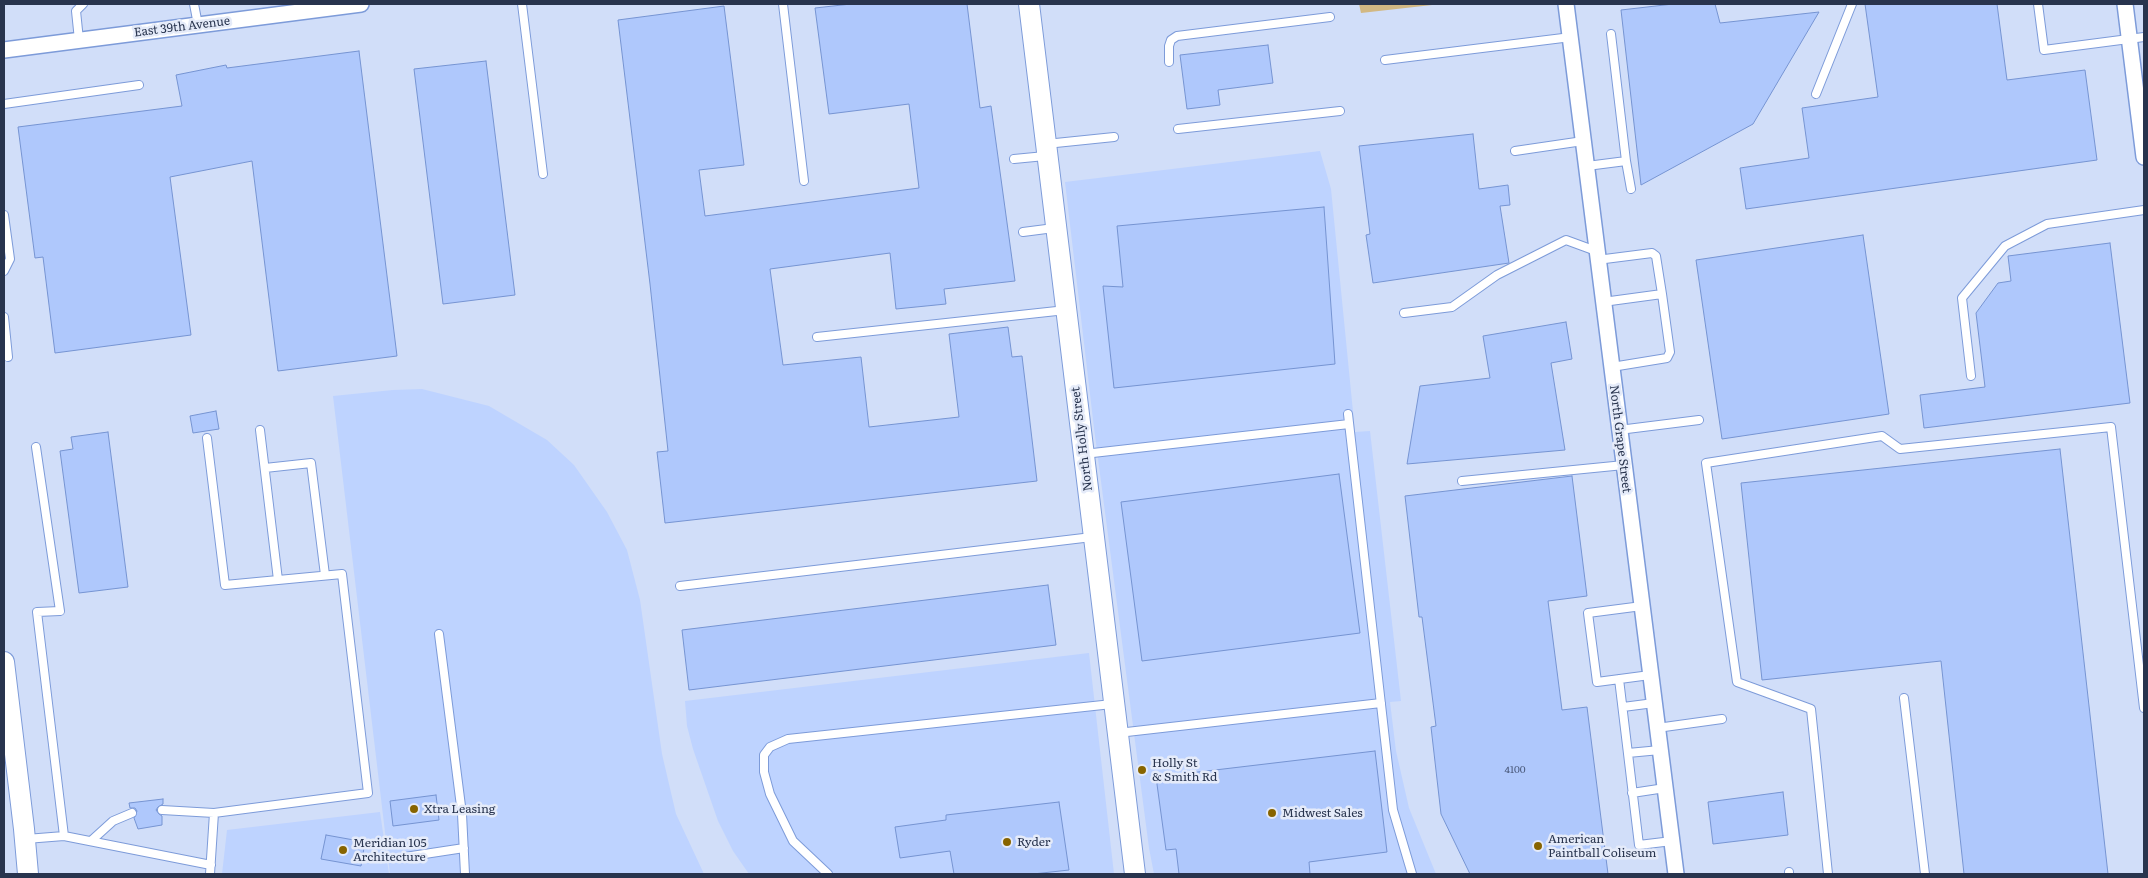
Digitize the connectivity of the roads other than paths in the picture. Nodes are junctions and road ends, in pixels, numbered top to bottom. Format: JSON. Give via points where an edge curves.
{"nodes":[{"id":1,"x":82,"y":4,"type":"edge"},
{"id":2,"x":194,"y":4,"type":"edge"},
{"id":3,"x":361,"y":4,"type":"edge"},
{"id":4,"x":522,"y":4,"type":"edge"},
{"id":5,"x":784,"y":4,"type":"edge"},
{"id":6,"x":1029,"y":4,"type":"edge"},
{"id":7,"x":1566,"y":4,"type":"edge"},
{"id":8,"x":1852,"y":4,"type":"edge"},
{"id":9,"x":2038,"y":4,"type":"edge"},
{"id":10,"x":2125,"y":4,"type":"edge"},
{"id":11,"x":1330,"y":17,"type":"dead end"},
{"id":12,"x":198,"y":25,"type":"junction"},
{"id":13,"x":1611,"y":34,"type":"dead end"},
{"id":14,"x":1570,"y":37,"type":"junction"},
{"id":15,"x":2137,"y":38,"type":"edge"},
{"id":16,"x":80,"y":40,"type":"junction"},
{"id":17,"x":4,"y":50,"type":"edge"},
{"id":18,"x":1385,"y":60,"type":"dead end"},
{"id":19,"x":1169,"y":62,"type":"dead end"},
{"id":20,"x":138,"y":85,"type":"dead end"},
{"id":21,"x":1816,"y":94,"type":"dead end"},
{"id":22,"x":4,"y":104,"type":"edge"},
{"id":23,"x":1340,"y":111,"type":"dead end"},
{"id":24,"x":1178,"y":129,"type":"dead end"},
{"id":25,"x":1114,"y":137,"type":"dead end"},
{"id":26,"x":1583,"y":141,"type":"junction"},
{"id":27,"x":1047,"y":150,"type":"junction"},
{"id":28,"x":1515,"y":151,"type":"dead end"},
{"id":29,"x":2144,"y":157,"type":"edge"},
{"id":30,"x":1014,"y":159,"type":"dead end"},
{"id":31,"x":1626,"y":161,"type":"junction"},
{"id":32,"x":1587,"y":166,"type":"junction"},
{"id":33,"x":543,"y":174,"type":"dead end"},
{"id":34,"x":804,"y":181,"type":"dead end"},
{"id":35,"x":1632,"y":189,"type":"dead end"},
{"id":36,"x":2144,"y":210,"type":"edge"},
{"id":37,"x":4,"y":215,"type":"edge"},
{"id":38,"x":1056,"y":228,"type":"junction"},
{"id":39,"x":1023,"y":232,"type":"dead end"},
{"id":40,"x":1597,"y":255,"type":"junction"},
{"id":41,"x":4,"y":272,"type":"edge"},
{"id":42,"x":1662,"y":294,"type":"junction"},
{"id":43,"x":1603,"y":302,"type":"junction"},
{"id":44,"x":1066,"y":310,"type":"junction"},
{"id":45,"x":1404,"y":313,"type":"dead end"},
{"id":46,"x":4,"y":318,"type":"edge"},
{"id":47,"x":816,"y":337,"type":"dead end"},
{"id":48,"x":8,"y":357,"type":"dead end"},
{"id":49,"x":1618,"y":366,"type":"dead end"},
{"id":50,"x":1971,"y":376,"type":"dead end"},
{"id":51,"x":1348,"y":414,"type":"dead end"},
{"id":52,"x":1699,"y":420,"type":"dead end"},
{"id":53,"x":1349,"y":424,"type":"junction"},
{"id":54,"x":260,"y":430,"type":"dead end"},
{"id":55,"x":1619,"y":430,"type":"junction"},
{"id":56,"x":207,"y":438,"type":"dead end"},
{"id":57,"x":36,"y":447,"type":"dead end"},
{"id":58,"x":1084,"y":454,"type":"junction"},
{"id":59,"x":1624,"y":465,"type":"junction"},
{"id":60,"x":265,"y":468,"type":"junction"},
{"id":61,"x":1462,"y":481,"type":"dead end"},
{"id":62,"x":1094,"y":537,"type":"junction"},
{"id":63,"x":325,"y":575,"type":"junction"},
{"id":64,"x":278,"y":580,"type":"junction"},
{"id":65,"x":680,"y":586,"type":"dead end"},
{"id":66,"x":1642,"y":606,"type":"junction"},
{"id":67,"x":439,"y":634,"type":"dead end"},
{"id":68,"x":4,"y":662,"type":"edge"},
{"id":69,"x":1650,"y":675,"type":"junction"},
{"id":70,"x":1619,"y":679,"type":"junction"},
{"id":71,"x":5,"y":686,"type":"edge"},
{"id":72,"x":1904,"y":698,"type":"dead end"},
{"id":73,"x":1381,"y":703,"type":"junction"},
{"id":74,"x":1654,"y":703,"type":"junction"},
{"id":75,"x":1114,"y":704,"type":"junction"},
{"id":76,"x":1623,"y":707,"type":"junction"},
{"id":77,"x":2144,"y":708,"type":"edge"},
{"id":78,"x":1722,"y":719,"type":"dead end"},
{"id":79,"x":1658,"y":728,"type":"junction"},
{"id":80,"x":1118,"y":733,"type":"junction"},
{"id":81,"x":1660,"y":750,"type":"junction"},
{"id":82,"x":1628,"y":754,"type":"junction"},
{"id":83,"x":1665,"y":788,"type":"junction"},
{"id":84,"x":1632,"y":793,"type":"junction"},
{"id":85,"x":162,"y":810,"type":"dead end"},
{"id":86,"x":132,"y":813,"type":"dead end"},
{"id":87,"x":214,"y":813,"type":"junction"},
{"id":88,"x":64,"y":836,"type":"junction"},
{"id":89,"x":25,"y":840,"type":"junction"},
{"id":90,"x":91,"y":841,"type":"junction"},
{"id":91,"x":1672,"y":841,"type":"junction"},
{"id":92,"x":464,"y":848,"type":"junction"},
{"id":93,"x":405,"y":857,"type":"dead end"},
{"id":94,"x":211,"y":865,"type":"junction"},
{"id":95,"x":28,"y":874,"type":"edge"},
{"id":96,"x":210,"y":874,"type":"edge"},
{"id":97,"x":465,"y":874,"type":"edge"},
{"id":98,"x":828,"y":874,"type":"edge"},
{"id":99,"x":1135,"y":874,"type":"edge"},
{"id":100,"x":1412,"y":874,"type":"edge"},
{"id":101,"x":1676,"y":874,"type":"edge"},
{"id":102,"x":1828,"y":874,"type":"edge"},
{"id":103,"x":1925,"y":874,"type":"edge"}],
"edges":[{"from":1,"to":16,"type":"lane","via":[[76,11]]},
{"from":2,"to":12,"type":"lane"},
{"from":3,"to":12,"type":"street","name":"East 39th Avenue"},
{"from":4,"to":33,"type":"lane"},
{"from":5,"to":34,"type":"lane"},
{"from":6,"to":27,"type":"street","name":"North Holly Street"},
{"from":7,"to":14,"type":"street","name":"North Grape Street"},
{"from":8,"to":21,"type":"lane"},
{"from":9,"to":15,"type":"lane","via":[[2044,50]]},
{"from":10,"to":15,"type":"street"},
{"from":11,"to":19,"type":"lane","via":[[1176,36],[1168,46]]},
{"from":12,"to":16,"type":"street","name":"East 39th Avenue"},
{"from":13,"to":31,"type":"lane"},
{"from":14,"to":18,"type":"lane"},
{"from":14,"to":26,"type":"street","name":"North Grape Street"},
{"from":15,"to":29,"type":"street"},
{"from":16,"to":17,"type":"street","name":"East 39th Avenue"},
{"from":20,"to":22,"type":"lane"},
{"from":23,"to":24,"type":"lane"},
{"from":25,"to":27,"type":"lane"},
{"from":26,"to":28,"type":"lane"},
{"from":26,"to":32,"type":"street","name":"North Grape Street"},
{"from":27,"to":30,"type":"lane"},
{"from":27,"to":38,"type":"street","name":"North Holly Street"},
{"from":31,"to":32,"type":"lane"},
{"from":31,"to":35,"type":"lane"},
{"from":32,"to":40,"type":"street","name":"North Grape Street"},
{"from":36,"to":50,"type":"lane","via":[[2047,224],[2005,246],[1962,298]]},
{"from":37,"to":41,"type":"lane","via":[[10,259]]},
{"from":38,"to":39,"type":"lane"},
{"from":38,"to":44,"type":"street","name":"North Holly Street"},
{"from":40,"to":42,"type":"lane","via":[[1652,253],[1656,256]]},
{"from":40,"to":43,"type":"street","name":"North Grape Street"},
{"from":40,"to":45,"type":"lane","via":[[1566,240],[1497,275],[1452,307]]},
{"from":42,"to":43,"type":"lane"},
{"from":42,"to":49,"type":"lane","via":[[1670,352],[1667,358]]},
{"from":43,"to":55,"type":"street","name":"North Grape Street"},
{"from":44,"to":47,"type":"lane"},
{"from":44,"to":58,"type":"street","name":"North Holly Street"},
{"from":46,"to":48,"type":"lane"},
{"from":51,"to":53,"type":"lane"},
{"from":52,"to":55,"type":"lane"},
{"from":53,"to":58,"type":"lane"},
{"from":53,"to":73,"type":"lane"},
{"from":54,"to":60,"type":"lane"},
{"from":55,"to":59,"type":"street","name":"North Grape Street"},
{"from":56,"to":64,"type":"lane","via":[[226,585]]},
{"from":57,"to":88,"type":"lane","via":[[60,611],[37,612]]},
{"from":58,"to":62,"type":"street","name":"North Holly Street"},
{"from":59,"to":61,"type":"lane"},
{"from":59,"to":66,"type":"street","name":"North Grape Street"},
{"from":60,"to":63,"type":"lane","via":[[310,463]]},
{"from":60,"to":64,"type":"lane"},
{"from":62,"to":65,"type":"lane"},
{"from":62,"to":75,"type":"street","name":"North Holly Street"},
{"from":63,"to":64,"type":"lane"},
{"from":63,"to":87,"type":"lane","via":[[342,574],[368,792]]},
{"from":66,"to":69,"type":"street","name":"North Grape Street"},
{"from":66,"to":70,"type":"lane","via":[[1588,613],[1597,682]]},
{"from":67,"to":92,"type":"lane"},
{"from":68,"to":71,"type":"street"},
{"from":69,"to":70,"type":"lane"},
{"from":69,"to":74,"type":"street","name":"North Grape Street"},
{"from":70,"to":76,"type":"lane"},
{"from":71,"to":89,"type":"street"},
{"from":72,"to":103,"type":"lane"},
{"from":73,"to":80,"type":"lane"},
{"from":73,"to":100,"type":"lane","via":[[1393,810]]},
{"from":74,"to":76,"type":"lane"},
{"from":74,"to":79,"type":"street","name":"North Grape Street"},
{"from":75,"to":80,"type":"street","name":"North Holly Street"},
{"from":75,"to":98,"type":"lane","via":[[788,738],[770,747],[764,754],[764,772],[770,794],[793,841]]},
{"from":76,"to":82,"type":"lane"},
{"from":77,"to":102,"type":"lane","via":[[2111,427],[1900,449],[1882,436],[1706,463],[1737,682],[1810,708]]},
{"from":78,"to":79,"type":"lane"},
{"from":79,"to":81,"type":"street","name":"North Grape Street"},
{"from":80,"to":99,"type":"street","name":"North Holly Street"},
{"from":81,"to":82,"type":"lane"},
{"from":81,"to":83,"type":"street","name":"North Grape Street"},
{"from":82,"to":84,"type":"lane"},
{"from":83,"to":84,"type":"lane"},
{"from":83,"to":91,"type":"street","name":"North Grape Street"},
{"from":84,"to":91,"type":"lane","via":[[1639,845]]},
{"from":85,"to":87,"type":"lane"},
{"from":86,"to":90,"type":"lane","via":[[113,821]]},
{"from":87,"to":94,"type":"lane"},
{"from":88,"to":89,"type":"lane"},
{"from":88,"to":90,"type":"lane"},
{"from":89,"to":95,"type":"street"},
{"from":90,"to":94,"type":"lane"},
{"from":91,"to":101,"type":"street","name":"North Grape Street"},
{"from":92,"to":93,"type":"lane"},
{"from":92,"to":97,"type":"lane"},
{"from":94,"to":96,"type":"lane"}]}
